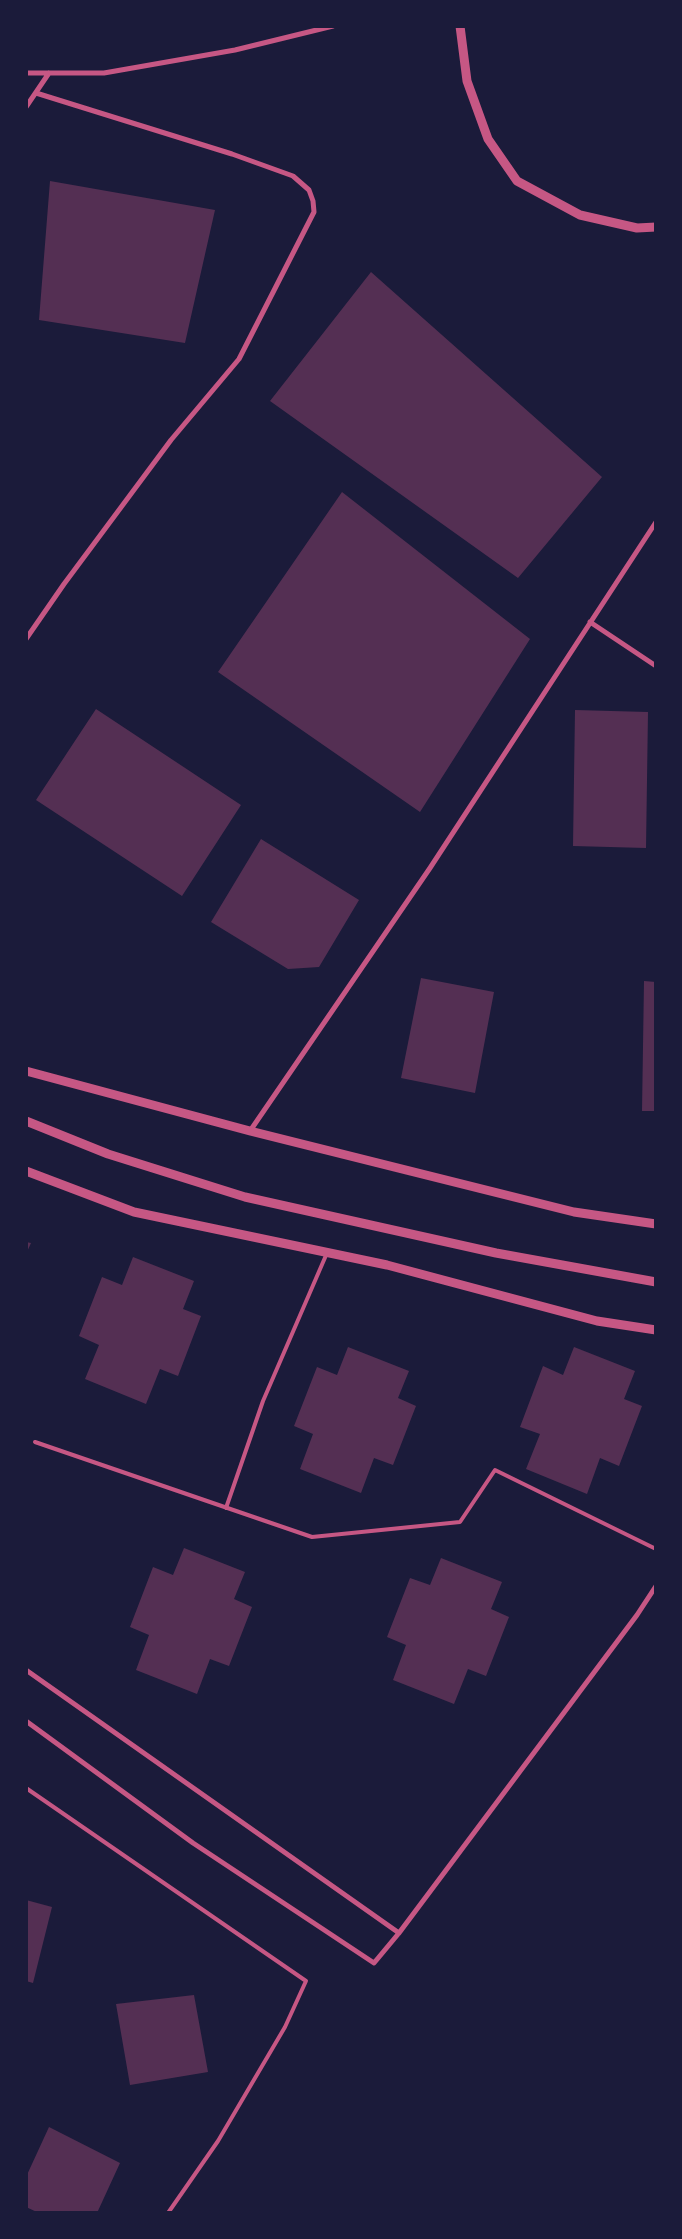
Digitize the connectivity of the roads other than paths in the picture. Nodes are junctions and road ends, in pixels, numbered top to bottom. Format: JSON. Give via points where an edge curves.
{"nodes":[{"id":1,"x":460,"y":26,"type":"edge"},
{"id":2,"x":328,"y":27,"type":"edge"},
{"id":3,"x":26,"y":73,"type":"edge"},
{"id":4,"x":49,"y":74,"type":"junction"},
{"id":5,"x":36,"y":93,"type":"junction"},
{"id":6,"x":26,"y":107,"type":"edge"},
{"id":7,"x":656,"y":227,"type":"edge"},
{"id":8,"x":656,"y":522,"type":"edge"},
{"id":9,"x":590,"y":622,"type":"junction"},
{"id":10,"x":26,"y":639,"type":"edge"},
{"id":11,"x":656,"y":666,"type":"edge"},
{"id":12,"x":26,"y":1071,"type":"edge"},
{"id":13,"x":26,"y":1121,"type":"edge"},
{"id":14,"x":250,"y":1131,"type":"junction"},
{"id":15,"x":26,"y":1171,"type":"edge"},
{"id":16,"x":656,"y":1224,"type":"edge"},
{"id":17,"x":327,"y":1253,"type":"junction"},
{"id":18,"x":656,"y":1282,"type":"edge"},
{"id":19,"x":656,"y":1330,"type":"edge"},
{"id":20,"x":35,"y":1442,"type":"dead end"},
{"id":21,"x":226,"y":1508,"type":"junction"},
{"id":22,"x":656,"y":1549,"type":"edge"},
{"id":23,"x":656,"y":1586,"type":"edge"},
{"id":24,"x":26,"y":1670,"type":"edge"},
{"id":25,"x":26,"y":1722,"type":"edge"},
{"id":26,"x":26,"y":1788,"type":"edge"},
{"id":27,"x":399,"y":1933,"type":"junction"},
{"id":28,"x":168,"y":2213,"type":"edge"}],
"edges":[{"from":1,"to":7,"type":"street","via":[[467,81],[488,139],[517,181],[580,215],[638,228]]},
{"from":2,"to":4,"type":"street","via":[[235,50],[104,73]]},
{"from":3,"to":4,"type":"street"},
{"from":4,"to":5,"type":"street"},
{"from":5,"to":6,"type":"street"},
{"from":5,"to":10,"type":"street","via":[[293,176],[308,190],[314,201],[314,212],[239,359],[170,440]]},
{"from":8,"to":9,"type":"street"},
{"from":9,"to":11,"type":"street"},
{"from":9,"to":14,"type":"street","via":[[430,868]]},
{"from":12,"to":14,"type":"street"},
{"from":13,"to":18,"type":"street","via":[[108,1154],[245,1197],[496,1253]]},
{"from":14,"to":16,"type":"street","via":[[574,1212]]},
{"from":15,"to":17,"type":"street","via":[[134,1212]]},
{"from":17,"to":19,"type":"street","via":[[597,1321]]},
{"from":17,"to":21,"type":"lane","via":[[263,1401]]},
{"from":20,"to":21,"type":"lane"},
{"from":21,"to":22,"type":"lane","via":[[312,1537],[460,1522],[494,1470]]},
{"from":23,"to":27,"type":"street"},
{"from":24,"to":27,"type":"street"},
{"from":25,"to":27,"type":"street","via":[[193,1842],[374,1963]]},
{"from":26,"to":28,"type":"lane","via":[[306,1981],[285,2027],[218,2142]]}]}
